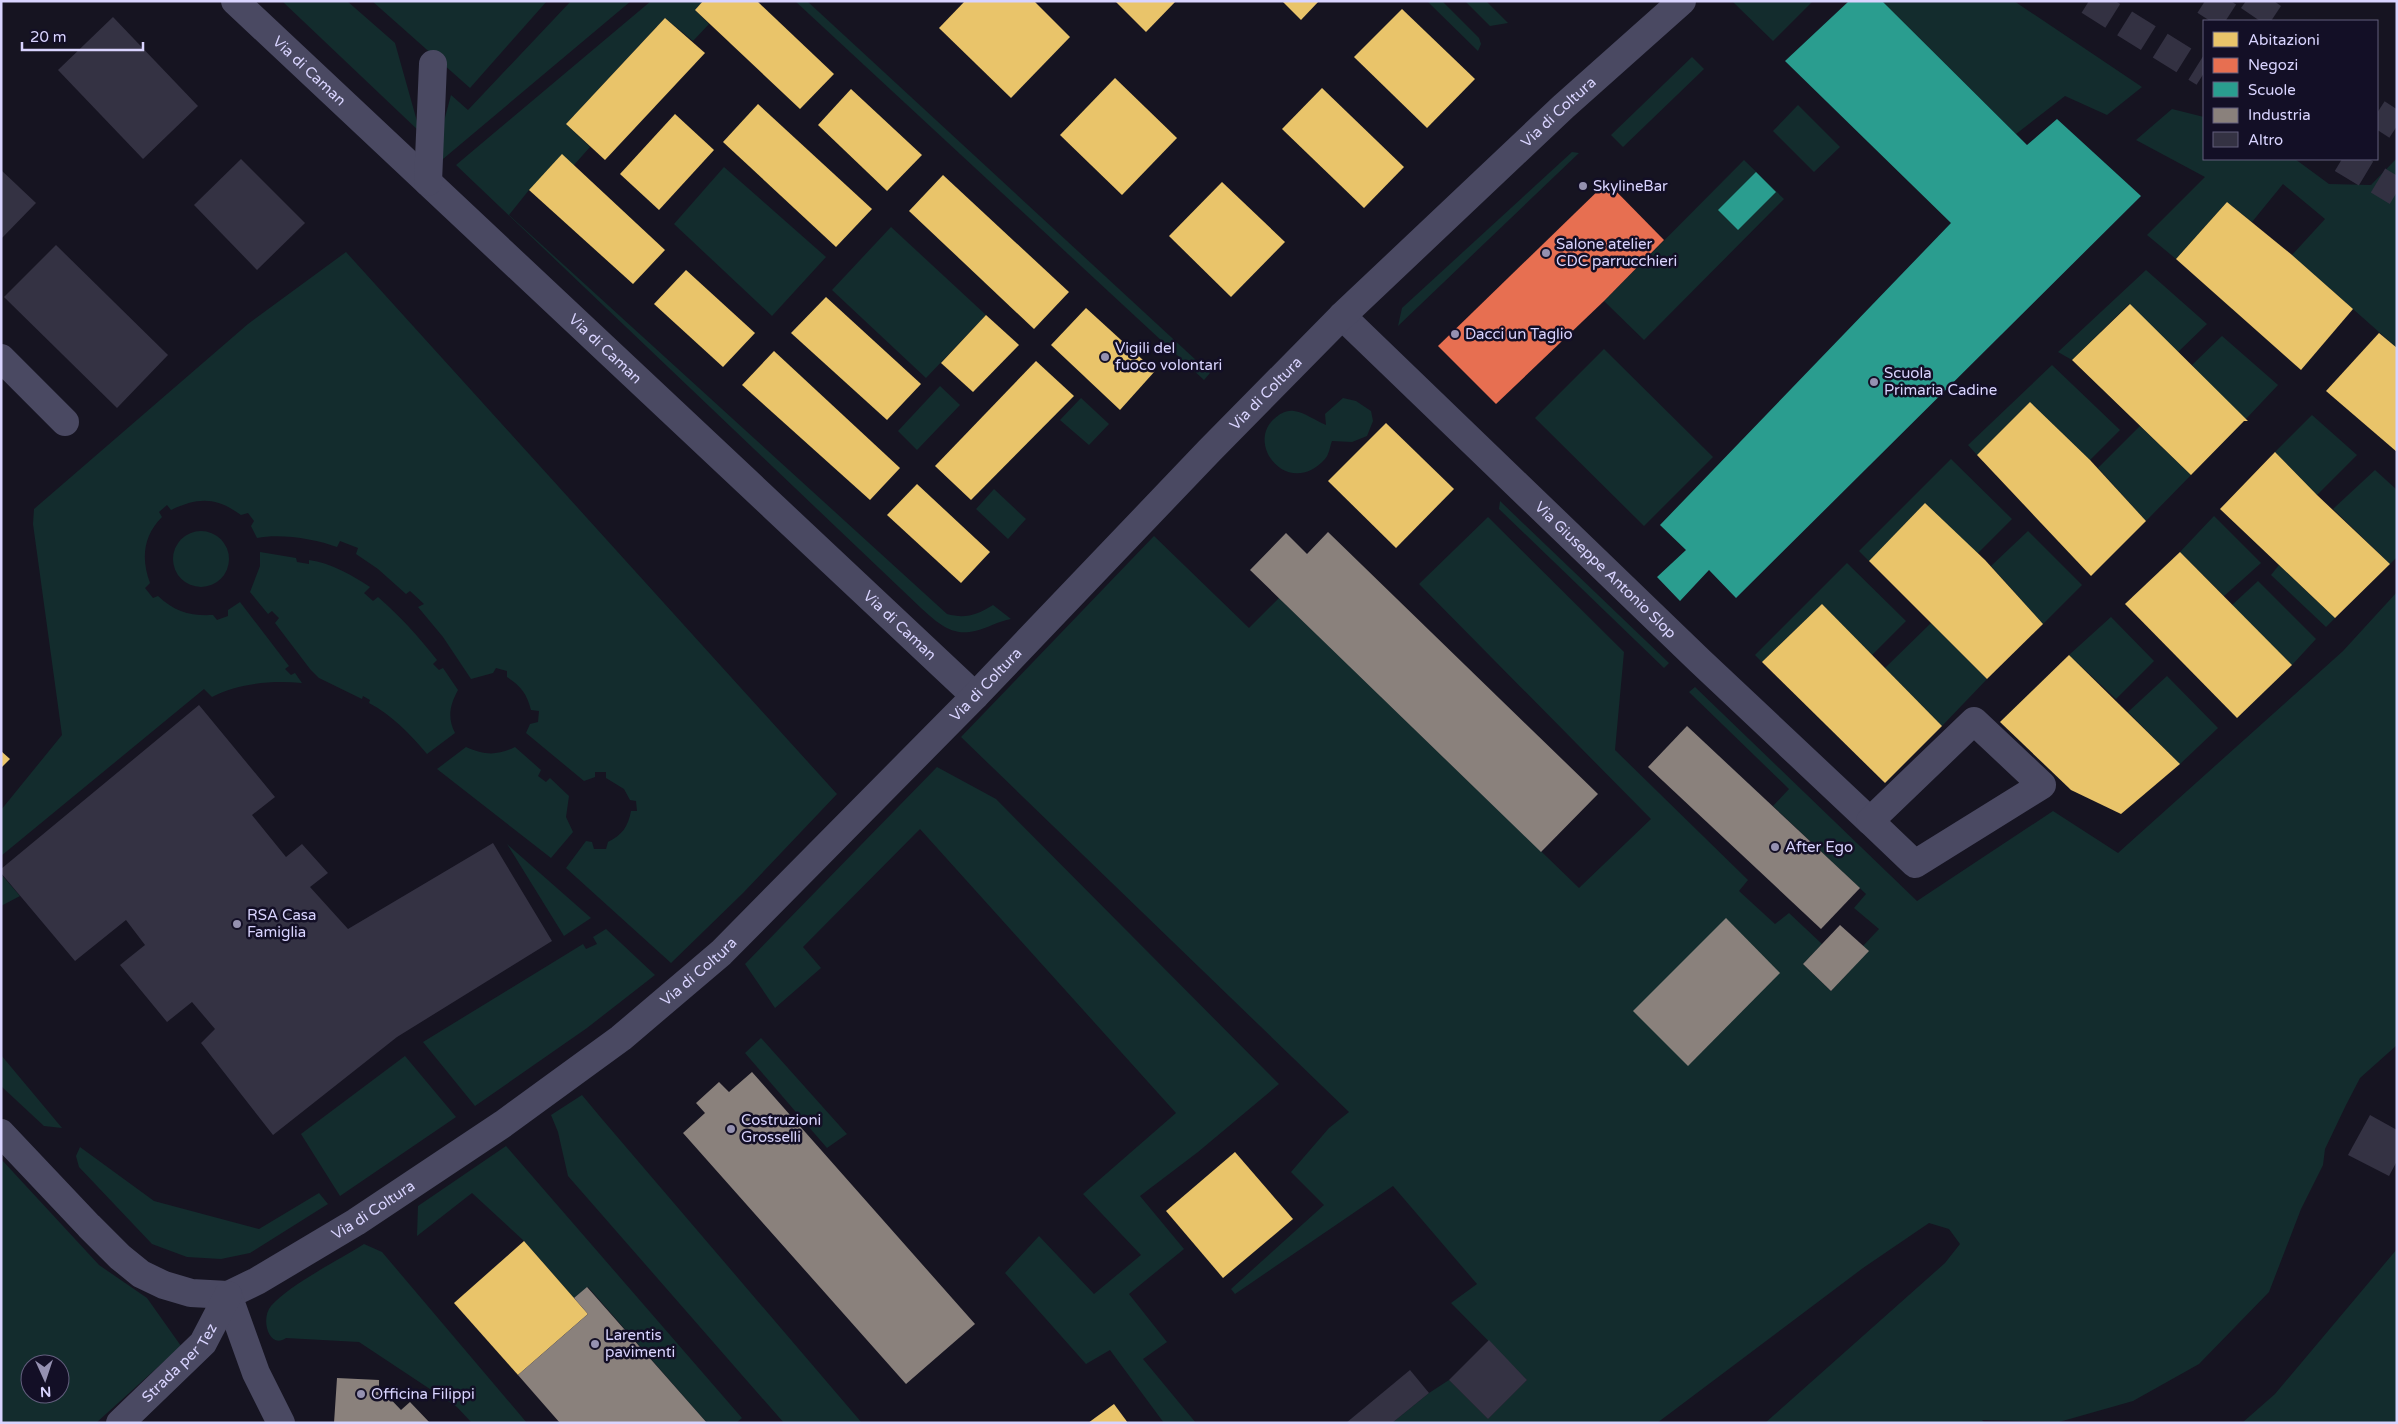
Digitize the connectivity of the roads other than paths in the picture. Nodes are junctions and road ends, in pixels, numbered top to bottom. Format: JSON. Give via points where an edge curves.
{"nodes":[{"id":1,"x":235,"y":1,"type":"edge"},
{"id":2,"x":1682,"y":1,"type":"edge"},
{"id":3,"x":433,"y":64,"type":"dead end"},
{"id":4,"x":428,"y":182,"type":"junction"},
{"id":5,"x":1342,"y":316,"type":"junction"},
{"id":6,"x":1,"y":358,"type":"edge"},
{"id":7,"x":65,"y":422,"type":"dead end"},
{"id":8,"x":975,"y":696,"type":"junction"},
{"id":9,"x":1870,"y":822,"type":"junction"},
{"id":10,"x":1,"y":1133,"type":"edge"},
{"id":11,"x":228,"y":1295,"type":"junction"},
{"id":12,"x":120,"y":1423,"type":"edge"},
{"id":13,"x":281,"y":1423,"type":"edge"}],
"edges":[{"from":1,"to":4,"type":"street","name":"Via di Caman"},
{"from":2,"to":5,"type":"street","name":"Via di Coltura","via":[[1563,107]]},
{"from":3,"to":4,"type":"street"},
{"from":4,"to":8,"type":"street","name":"Via di Caman"},
{"from":5,"to":8,"type":"street","name":"Via di Coltura"},
{"from":5,"to":9,"type":"street","name":"Via Giuseppe Antonio Slop"},
{"from":6,"to":7,"type":"street"},
{"from":8,"to":11,"type":"street","name":"Via di Coltura","via":[[721,953],[621,1038],[503,1124],[356,1222]]},
{"from":9,"to":9,"type":"street","name":"Via Giuseppe Antonio Slop","via":[[1974,721],[2042,785],[1915,864]]},
{"from":10,"to":11,"type":"street","name":"Via di Coltura","via":[[89,1226],[141,1274],[164,1286],[192,1293]]},
{"from":11,"to":12,"type":"street","name":"Strada per Tez","via":[[203,1343]]},
{"from":11,"to":13,"type":"street","via":[[256,1373]]}]}
